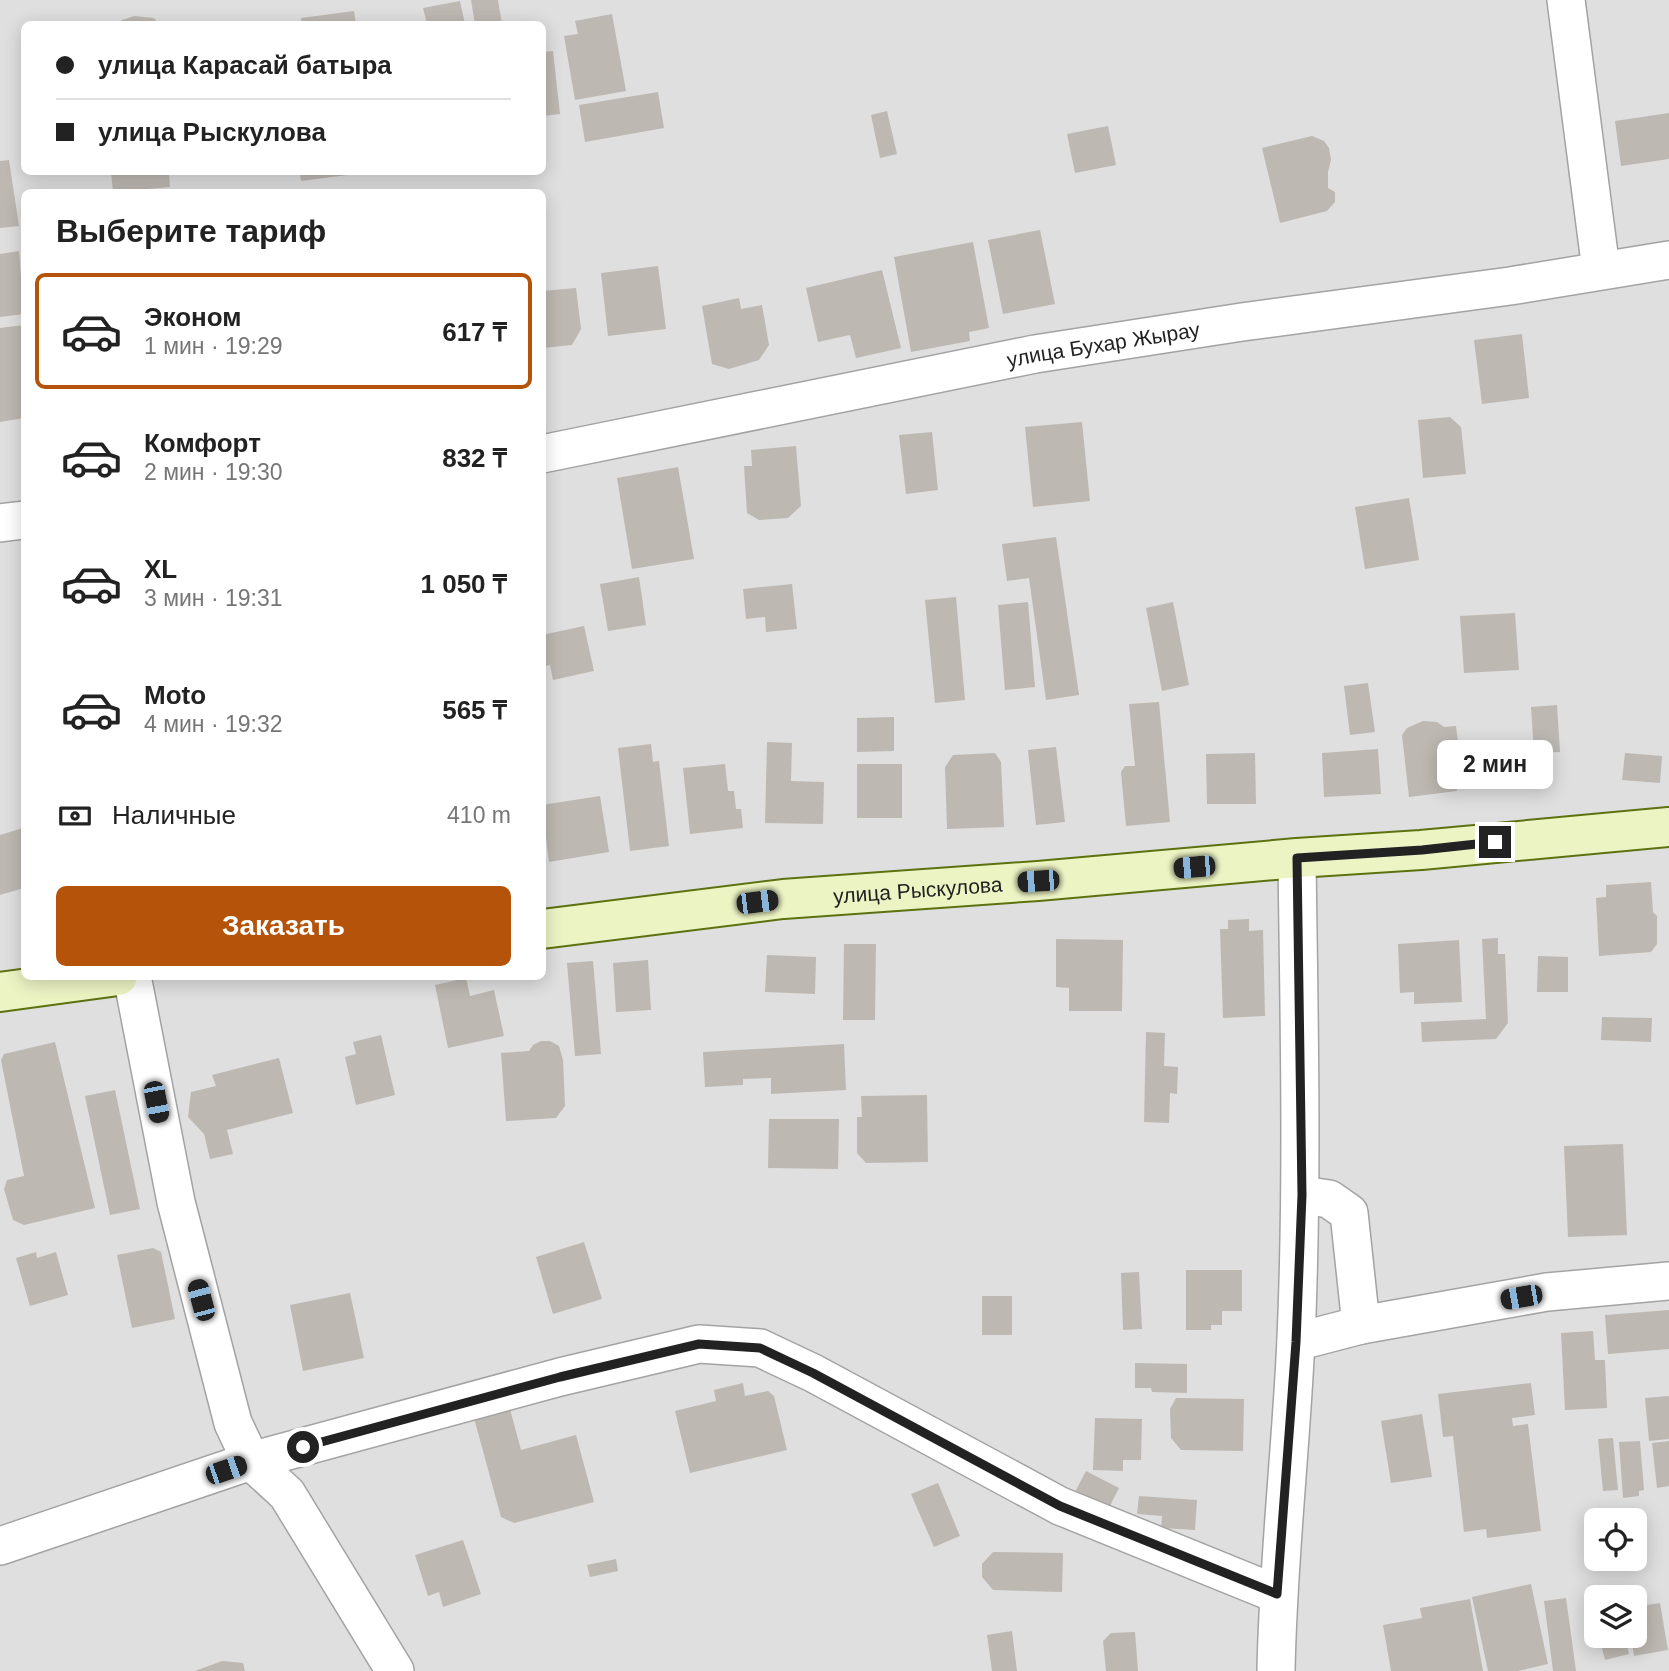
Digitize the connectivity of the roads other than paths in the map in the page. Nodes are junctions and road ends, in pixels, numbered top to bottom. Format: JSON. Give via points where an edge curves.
{"nodes":[{"id":1,"x":1566,"y":0,"type":"edge"},
{"id":2,"x":1669,"y":260,"type":"edge"},
{"id":3,"x":1601,"y":270,"type":"junction"},
{"id":4,"x":546,"y":453,"type":"edge"},
{"id":5,"x":21,"y":520,"type":"edge"},
{"id":6,"x":0,"y":523,"type":"edge"},
{"id":7,"x":1669,"y":827,"type":"edge"},
{"id":8,"x":1297,"y":858,"type":"junction"},
{"id":9,"x":546,"y":929,"type":"edge"},
{"id":10,"x":88,"y":980,"type":"edge"},
{"id":11,"x":132,"y":980,"type":"edge"},
{"id":12,"x":0,"y":992,"type":"edge"},
{"id":13,"x":1302,"y":1195,"type":"junction"},
{"id":14,"x":1669,"y":1281,"type":"edge"},
{"id":15,"x":1362,"y":1325,"type":"junction"},
{"id":16,"x":1296,"y":1342,"type":"junction"},
{"id":17,"x":251,"y":1461,"type":"junction"},
{"id":18,"x":0,"y":1546,"type":"edge"},
{"id":19,"x":1277,"y":1594,"type":"junction"},
{"id":20,"x":395,"y":1671,"type":"edge"},
{"id":21,"x":1276,"y":1671,"type":"edge"}],
"edges":[{"from":1,"to":3,"type":"street"},
{"from":2,"to":3,"type":"street","name":"улица Бухар Жырау"},
{"from":3,"to":4,"type":"street","name":"улица Бухар Жырау","via":[[1035,354]]},
{"from":5,"to":6,"type":"street"},
{"from":7,"to":8,"type":"street","name":"улица Рыскулова"},
{"from":8,"to":9,"type":"street","name":"улица Рыскулова","via":[[783,899]]},
{"from":8,"to":13,"type":"street"},
{"from":10,"to":12,"type":"street"},
{"from":11,"to":17,"type":"street","via":[[176,1202],[233,1423]]},
{"from":13,"to":15,"type":"street","via":[[1329,1199],[1349,1213]]},
{"from":13,"to":16,"type":"street"},
{"from":14,"to":15,"type":"street","via":[[1548,1292]]},
{"from":15,"to":16,"type":"street"},
{"from":16,"to":19,"type":"street"},
{"from":17,"to":18,"type":"street"},
{"from":17,"to":19,"type":"street","via":[[699,1344],[760,1348],[1060,1506]]},
{"from":17,"to":20,"type":"street","via":[[287,1494]]},
{"from":19,"to":21,"type":"street"}]}
